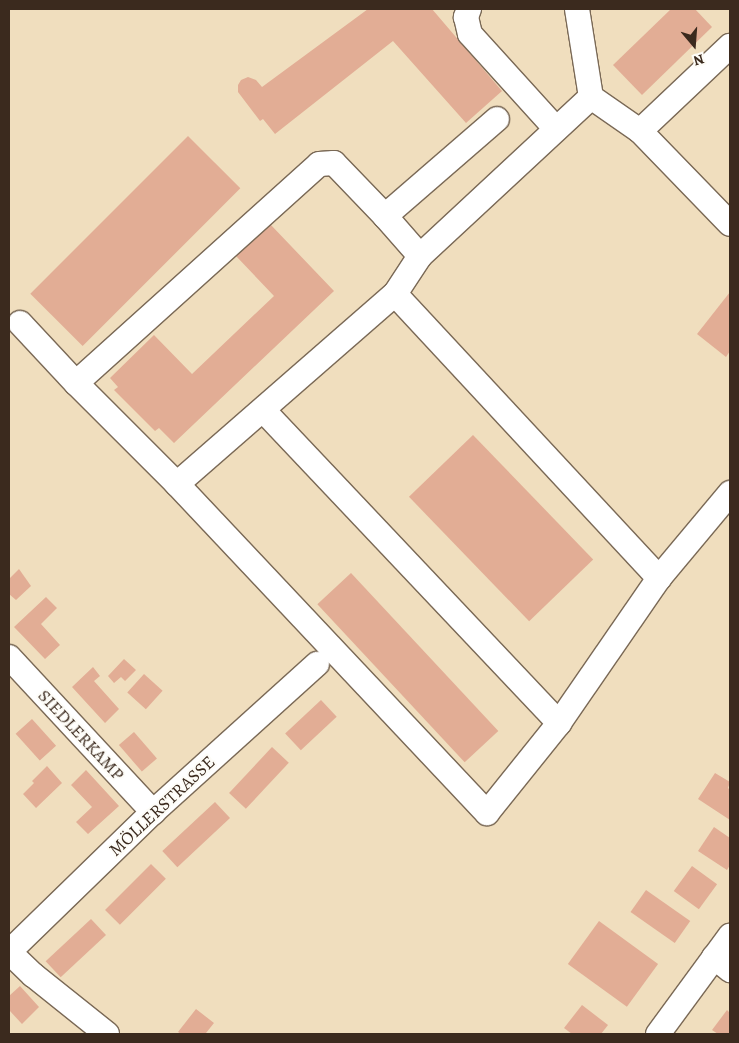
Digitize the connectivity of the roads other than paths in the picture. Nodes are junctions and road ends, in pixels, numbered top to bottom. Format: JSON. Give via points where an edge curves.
{"nodes":[{"id":1,"x":469,"y":9,"type":"edge"},
{"id":2,"x":577,"y":9,"type":"edge"},
{"id":3,"x":730,"y":46,"type":"edge"},
{"id":4,"x":591,"y":97,"type":"junction"},
{"id":5,"x":497,"y":119,"type":"dead end"},
{"id":6,"x":556,"y":129,"type":"junction"},
{"id":7,"x":640,"y":131,"type":"junction"},
{"id":8,"x":385,"y":216,"type":"junction"},
{"id":9,"x":730,"y":224,"type":"edge"},
{"id":10,"x":420,"y":256,"type":"junction"},
{"id":11,"x":395,"y":294,"type":"junction"},
{"id":12,"x":20,"y":323,"type":"dead end"},
{"id":13,"x":76,"y":383,"type":"junction"},
{"id":14,"x":263,"y":410,"type":"junction"},
{"id":15,"x":177,"y":484,"type":"junction"},
{"id":16,"x":730,"y":493,"type":"edge"},
{"id":17,"x":658,"y":578,"type":"junction"},
{"id":18,"x":9,"y":657,"type":"edge"},
{"id":19,"x":317,"y":664,"type":"dead end"},
{"id":20,"x":559,"y":723,"type":"junction"},
{"id":21,"x":153,"y":812,"type":"junction"},
{"id":22,"x":730,"y":936,"type":"edge"},
{"id":23,"x":9,"y":952,"type":"edge"},
{"id":24,"x":722,"y":964,"type":"edge"},
{"id":25,"x":106,"y":1034,"type":"edge"},
{"id":26,"x":658,"y":1034,"type":"edge"}],
"edges":[{"from":1,"to":6,"type":"street","via":[[466,17],[470,34]]},
{"from":2,"to":4,"type":"street"},
{"from":3,"to":7,"type":"street"},
{"from":4,"to":6,"type":"street"},
{"from":4,"to":7,"type":"street"},
{"from":5,"to":8,"type":"street"},
{"from":6,"to":10,"type":"street"},
{"from":7,"to":9,"type":"street"},
{"from":8,"to":10,"type":"street"},
{"from":8,"to":13,"type":"street","via":[[334,163],[319,164]]},
{"from":10,"to":11,"type":"street"},
{"from":11,"to":14,"type":"street"},
{"from":11,"to":17,"type":"street"},
{"from":12,"to":13,"type":"street"},
{"from":13,"to":15,"type":"street"},
{"from":14,"to":15,"type":"street"},
{"from":14,"to":20,"type":"street"},
{"from":15,"to":20,"type":"street","via":[[487,813]]},
{"from":16,"to":17,"type":"street"},
{"from":17,"to":20,"type":"street"},
{"from":18,"to":21,"type":"street","name":"SIEDLERKAMP"},
{"from":19,"to":21,"type":"street","name":"MÖLLERSTRASSE"},
{"from":21,"to":23,"type":"street","name":"MÖLLERSTRASSE"},
{"from":22,"to":24,"type":"street"},
{"from":23,"to":25,"type":"street"},
{"from":24,"to":26,"type":"street"}]}
